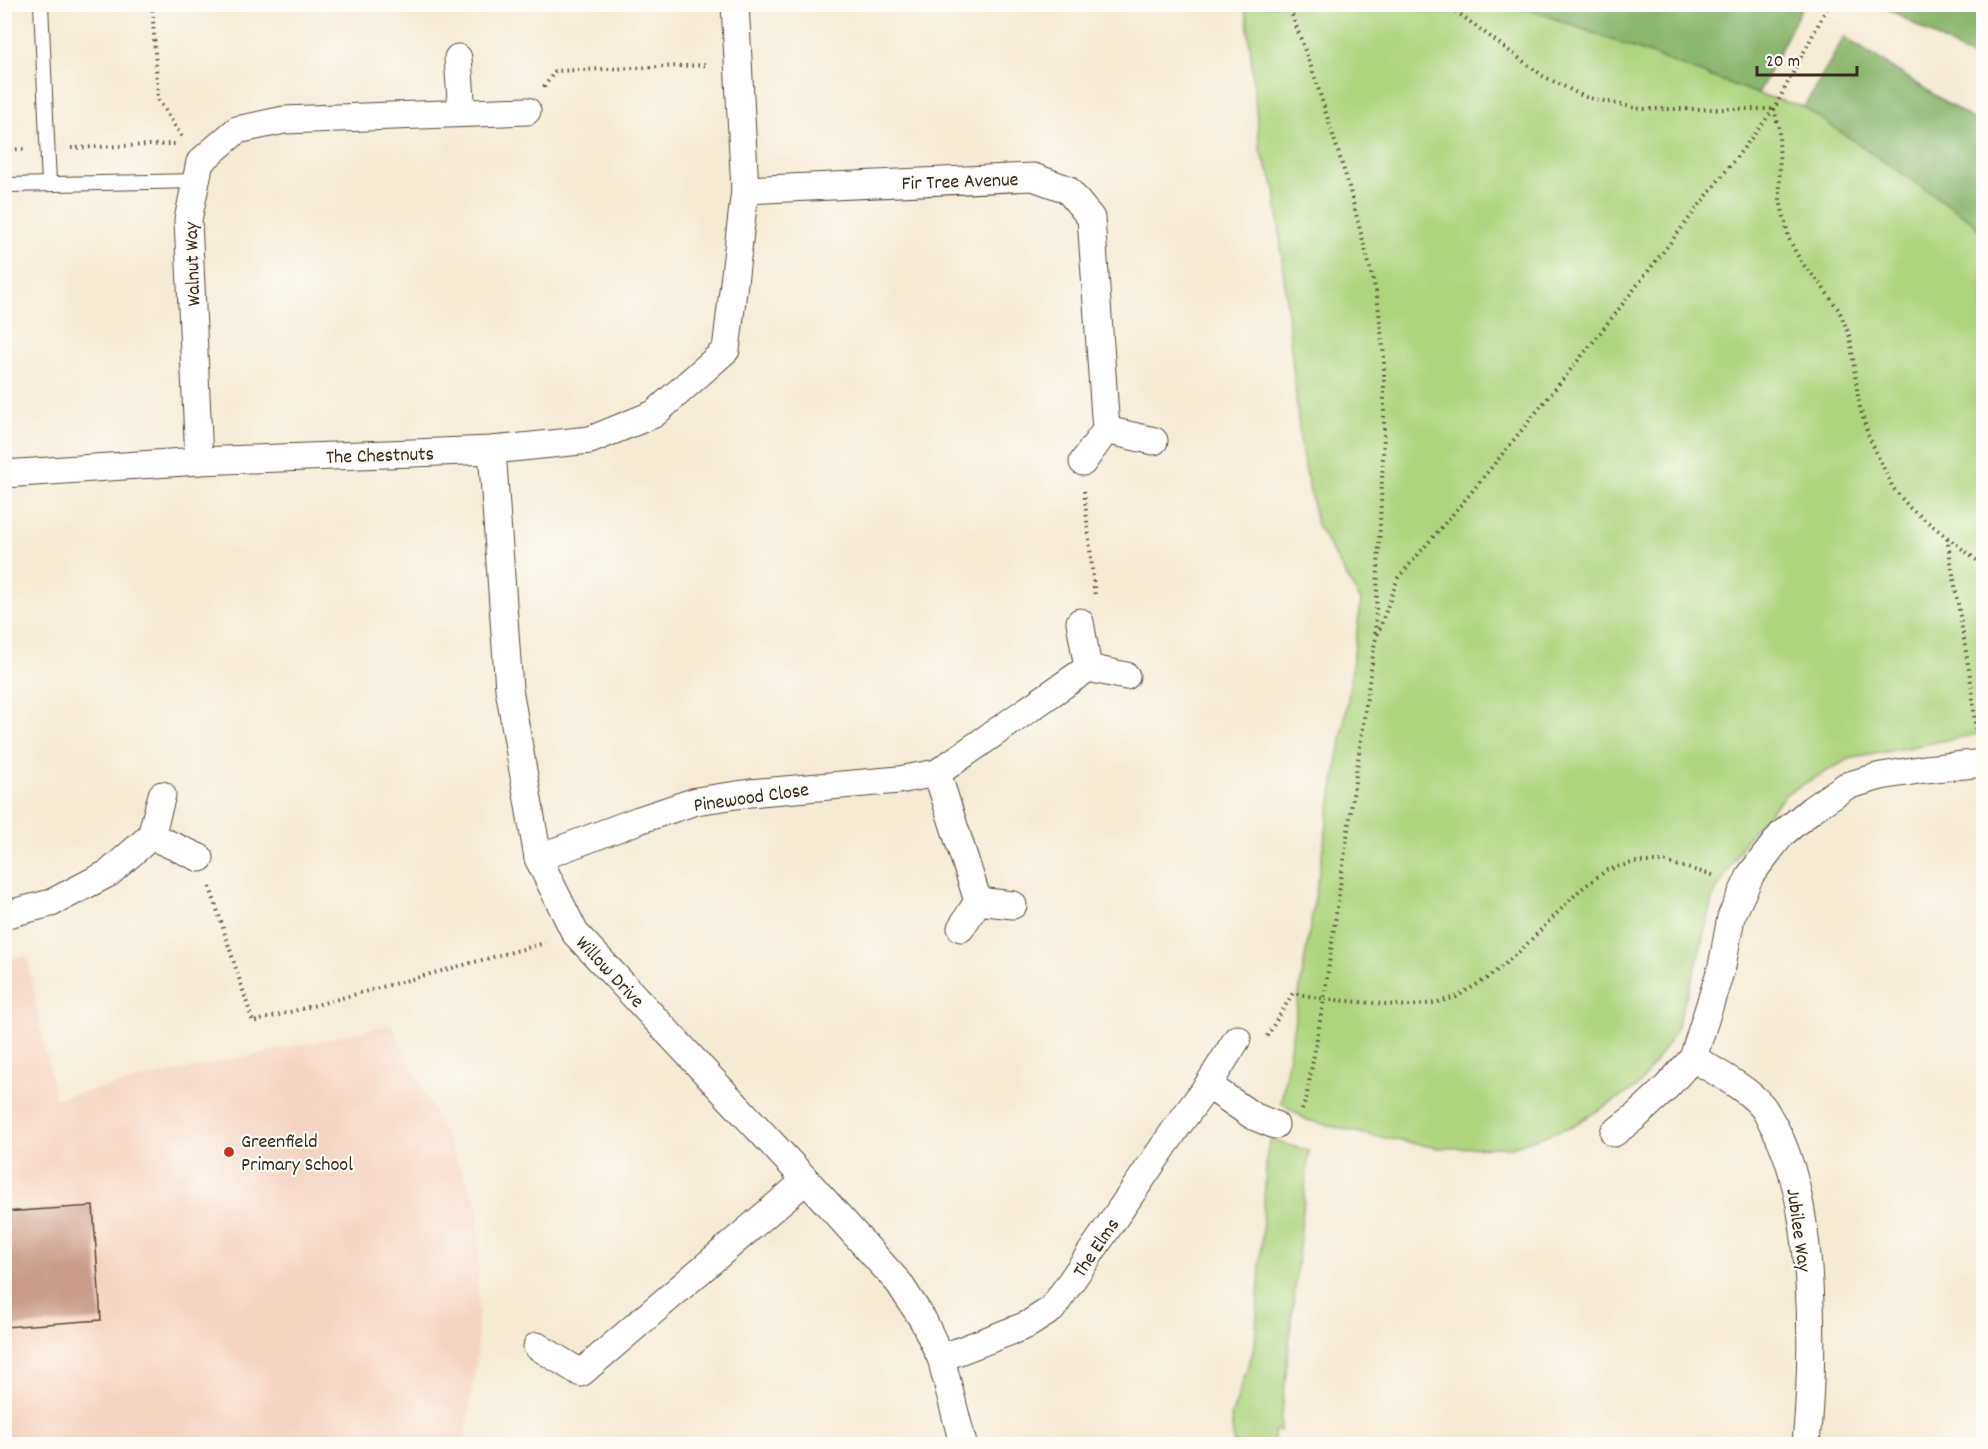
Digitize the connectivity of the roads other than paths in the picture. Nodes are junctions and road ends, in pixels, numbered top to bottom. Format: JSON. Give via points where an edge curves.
{"nodes":[{"id":1,"x":41,"y":4,"type":"edge"},
{"id":2,"x":735,"y":4,"type":"edge"},
{"id":3,"x":458,"y":58,"type":"dead end"},
{"id":4,"x":527,"y":111,"type":"road end"},
{"id":5,"x":462,"y":113,"type":"junction"},
{"id":6,"x":196,"y":181,"type":"junction"},
{"id":7,"x":50,"y":184,"type":"junction"},
{"id":8,"x":8,"y":185,"type":"dead end"},
{"id":9,"x":745,"y":190,"type":"junction"},
{"id":10,"x":1106,"y":430,"type":"junction"},
{"id":11,"x":1154,"y":441,"type":"dead end"},
{"id":12,"x":492,"y":450,"type":"junction"},
{"id":13,"x":199,"y":461,"type":"junction"},
{"id":14,"x":1083,"y":462,"type":"road end"},
{"id":15,"x":4,"y":474,"type":"edge"},
{"id":16,"x":1080,"y":622,"type":"road end"},
{"id":17,"x":1088,"y":668,"type":"junction"},
{"id":18,"x":1125,"y":676,"type":"dead end"},
{"id":19,"x":1982,"y":763,"type":"edge"},
{"id":20,"x":938,"y":773,"type":"junction"},
{"id":21,"x":162,"y":795,"type":"dead end"},
{"id":22,"x":151,"y":836,"type":"junction"},
{"id":23,"x":200,"y":858,"type":"road end"},
{"id":24,"x":538,"y":858,"type":"junction"},
{"id":25,"x":978,"y":901,"type":"junction"},
{"id":26,"x":1013,"y":905,"type":"dead end"},
{"id":27,"x":4,"y":915,"type":"edge"},
{"id":28,"x":961,"y":928,"type":"dead end"},
{"id":29,"x":1237,"y":1039,"type":"road end"},
{"id":30,"x":1693,"y":1058,"type":"junction"},
{"id":31,"x":1209,"y":1085,"type":"junction"},
{"id":32,"x":1286,"y":1122,"type":"road end"},
{"id":33,"x":1614,"y":1133,"type":"dead end"},
{"id":34,"x":806,"y":1180,"type":"junction"},
{"id":35,"x":537,"y":1346,"type":"dead end"},
{"id":36,"x":941,"y":1358,"type":"junction"},
{"id":37,"x":963,"y":1444,"type":"edge"},
{"id":38,"x":1806,"y":1444,"type":"edge"}],
"edges":[{"from":1,"to":7,"type":"lane"},
{"from":2,"to":9,"type":"street"},
{"from":3,"to":5,"type":"street"},
{"from":4,"to":5,"type":"street","name":"Walnut Way"},
{"from":5,"to":6,"type":"street","name":"Walnut Way","via":[[284,120],[237,130],[200,162]]},
{"from":6,"to":7,"type":"lane"},
{"from":6,"to":13,"type":"street","name":"Walnut Way","via":[[188,220]]},
{"from":7,"to":8,"type":"lane"},
{"from":9,"to":10,"type":"street","name":"Fir Tree Avenue","via":[[1034,177],[1067,189],[1091,218]]},
{"from":9,"to":12,"type":"street","name":"The Chestnuts","via":[[726,350],[654,414],[590,440]]},
{"from":10,"to":11,"type":"street"},
{"from":10,"to":14,"type":"street"},
{"from":12,"to":13,"type":"street","name":"The Chestnuts"},
{"from":12,"to":24,"type":"street","name":"Willow Drive","via":[[509,689]]},
{"from":13,"to":15,"type":"street","name":"The Chestnuts"},
{"from":16,"to":17,"type":"street"},
{"from":17,"to":18,"type":"street"},
{"from":17,"to":20,"type":"street","name":"Pinewood Close"},
{"from":19,"to":30,"type":"street","via":[[1881,776],[1846,786],[1782,834],[1751,874],[1731,917],[1722,966]]},
{"from":20,"to":24,"type":"street","name":"Pinewood Close","via":[[696,801]]},
{"from":20,"to":25,"type":"street"},
{"from":21,"to":22,"type":"street"},
{"from":22,"to":23,"type":"street"},
{"from":22,"to":27,"type":"street","via":[[109,873],[51,903]]},
{"from":24,"to":34,"type":"street","name":"Willow Drive","via":[[574,933]]},
{"from":25,"to":26,"type":"street"},
{"from":25,"to":28,"type":"street"},
{"from":29,"to":31,"type":"street","name":"The Elms"},
{"from":30,"to":33,"type":"street","via":[[1663,1091]]},
{"from":30,"to":38,"type":"street","name":"Jubilee Way","via":[[1761,1105],[1780,1137],[1792,1173],[1809,1301],[1811,1355]]},
{"from":31,"to":32,"type":"street","via":[[1253,1116]]},
{"from":31,"to":36,"type":"street","name":"The Elms","via":[[1052,1309],[1027,1325]]},
{"from":34,"to":35,"type":"street","via":[[581,1373]]},
{"from":34,"to":36,"type":"street","name":"Willow Drive","via":[[899,1283]]},
{"from":36,"to":37,"type":"street","name":"Willow Drive"}]}
